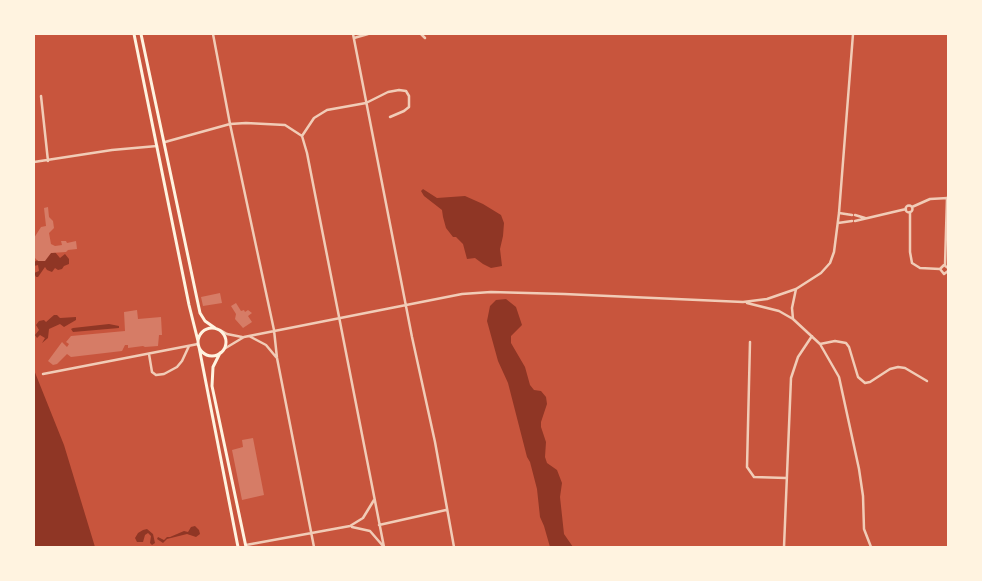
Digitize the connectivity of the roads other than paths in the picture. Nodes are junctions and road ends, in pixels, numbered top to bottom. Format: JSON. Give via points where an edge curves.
{"nodes":[{"id":1,"x":134,"y":34,"type":"edge"},
{"id":2,"x":142,"y":34,"type":"edge"},
{"id":3,"x":213,"y":34,"type":"edge"},
{"id":4,"x":353,"y":34,"type":"edge"},
{"id":5,"x":368,"y":34,"type":"edge"},
{"id":6,"x":421,"y":34,"type":"edge"},
{"id":7,"x":853,"y":34,"type":"edge"},
{"id":8,"x":354,"y":38,"type":"junction"},
{"id":9,"x":425,"y":38,"type":"dead end"},
{"id":10,"x":41,"y":96,"type":"dead end"},
{"id":11,"x":366,"y":103,"type":"junction"},
{"id":12,"x":390,"y":117,"type":"dead end"},
{"id":13,"x":230,"y":124,"type":"junction"},
{"id":14,"x":302,"y":136,"type":"junction"},
{"id":15,"x":165,"y":142,"type":"junction"},
{"id":16,"x":156,"y":146,"type":"junction"},
{"id":17,"x":48,"y":161,"type":"junction"},
{"id":18,"x":34,"y":162,"type":"edge"},
{"id":19,"x":948,"y":198,"type":"edge"},
{"id":20,"x":912,"y":207,"type":"junction"},
{"id":21,"x":906,"y":209,"type":"junction"},
{"id":22,"x":910,"y":212,"type":"junction"},
{"id":23,"x":839,"y":213,"type":"junction"},
{"id":24,"x":865,"y":218,"type":"junction"},
{"id":25,"x":838,"y":223,"type":"junction"},
{"id":26,"x":945,"y":265,"type":"junction"},
{"id":27,"x":940,"y":269,"type":"junction"},
{"id":28,"x":948,"y":269,"type":"edge"},
{"id":29,"x":796,"y":289,"type":"junction"},
{"id":30,"x":743,"y":302,"type":"junction"},
{"id":31,"x":406,"y":304,"type":"junction"},
{"id":32,"x":340,"y":317,"type":"junction"},
{"id":33,"x":793,"y":318,"type":"junction"},
{"id":34,"x":216,"y":328,"type":"junction"},
{"id":35,"x":220,"y":330,"type":"junction"},
{"id":36,"x":274,"y":330,"type":"junction"},
{"id":37,"x":249,"y":336,"type":"junction"},
{"id":38,"x":812,"y":336,"type":"junction"},
{"id":39,"x":244,"y":337,"type":"junction"},
{"id":40,"x":750,"y":342,"type":"dead end"},
{"id":41,"x":198,"y":344,"type":"junction"},
{"id":42,"x":820,"y":344,"type":"junction"},
{"id":43,"x":188,"y":346,"type":"junction"},
{"id":44,"x":224,"y":349,"type":"junction"},
{"id":45,"x":220,"y":353,"type":"junction"},
{"id":46,"x":149,"y":354,"type":"junction"},
{"id":47,"x":277,"y":358,"type":"junction"},
{"id":48,"x":43,"y":374,"type":"dead end"},
{"id":49,"x":927,"y":381,"type":"dead end"},
{"id":50,"x":786,"y":478,"type":"junction"},
{"id":51,"x":374,"y":499,"type":"junction"},
{"id":52,"x":446,"y":510,"type":"junction"},
{"id":53,"x":380,"y":524,"type":"junction"},
{"id":54,"x":350,"y":526,"type":"junction"},
{"id":55,"x":311,"y":534,"type":"junction"},
{"id":56,"x":246,"y":546,"type":"edge"},
{"id":57,"x":238,"y":547,"type":"edge"},
{"id":58,"x":314,"y":547,"type":"edge"},
{"id":59,"x":384,"y":547,"type":"edge"},
{"id":60,"x":454,"y":547,"type":"edge"},
{"id":61,"x":784,"y":547,"type":"edge"},
{"id":62,"x":872,"y":547,"type":"edge"}],
"edges":[{"from":1,"to":16,"type":"main road"},
{"from":2,"to":15,"type":"main road"},
{"from":3,"to":13,"type":"street"},
{"from":4,"to":8,"type":"street"},
{"from":5,"to":8,"type":"street"},
{"from":6,"to":9,"type":"street"},
{"from":7,"to":23,"type":"street"},
{"from":8,"to":11,"type":"street"},
{"from":10,"to":17,"type":"street"},
{"from":11,"to":12,"type":"street","via":[[383,94],[406,91],[409,106]]},
{"from":11,"to":14,"type":"street","via":[[320,113]]},
{"from":11,"to":31,"type":"street"},
{"from":13,"to":14,"type":"street","via":[[285,125]]},
{"from":13,"to":15,"type":"street"},
{"from":13,"to":36,"type":"street"},
{"from":14,"to":32,"type":"street"},
{"from":15,"to":34,"type":"main road","via":[[200,313]]},
{"from":16,"to":17,"type":"street"},
{"from":16,"to":41,"type":"main road"},
{"from":17,"to":18,"type":"street"},
{"from":19,"to":20,"type":"street","via":[[930,199]]},
{"from":19,"to":26,"type":"street"},
{"from":20,"to":21,"type":"street"},
{"from":20,"to":22,"type":"street"},
{"from":21,"to":22,"type":"street"},
{"from":21,"to":24,"type":"street"},
{"from":22,"to":27,"type":"street","via":[[912,262],[920,268]]},
{"from":23,"to":24,"type":"street"},
{"from":23,"to":25,"type":"street"},
{"from":24,"to":25,"type":"street"},
{"from":25,"to":29,"type":"street","via":[[834,252],[826,268]]},
{"from":26,"to":27,"type":"street"},
{"from":26,"to":28,"type":"street"},
{"from":27,"to":28,"type":"street","via":[[944,274]]},
{"from":29,"to":30,"type":"street","via":[[767,299]]},
{"from":29,"to":33,"type":"street"},
{"from":30,"to":31,"type":"street","via":[[492,292],[450,295]]},
{"from":30,"to":33,"type":"street","via":[[771,308]]},
{"from":31,"to":32,"type":"street"},
{"from":31,"to":52,"type":"street"},
{"from":32,"to":36,"type":"street"},
{"from":32,"to":51,"type":"street"},
{"from":33,"to":38,"type":"street"},
{"from":34,"to":35,"type":"main road"},
{"from":34,"to":41,"type":"main road","via":[[204,330]]},
{"from":35,"to":39,"type":"street"},
{"from":35,"to":44,"type":"main road","via":[[226,339]]},
{"from":36,"to":37,"type":"street"},
{"from":36,"to":47,"type":"street"},
{"from":37,"to":39,"type":"street"},
{"from":37,"to":47,"type":"street","via":[[266,345]]},
{"from":38,"to":42,"type":"street"},
{"from":38,"to":50,"type":"street","via":[[798,357],[791,378]]},
{"from":39,"to":44,"type":"street"},
{"from":40,"to":50,"type":"street","via":[[747,467],[754,476]]},
{"from":41,"to":43,"type":"street"},
{"from":41,"to":45,"type":"main road","via":[[207,355]]},
{"from":41,"to":57,"type":"main road"},
{"from":42,"to":49,"type":"street","via":[[835,341],[846,344],[858,377],[865,382],[898,367]]},
{"from":42,"to":62,"type":"street","via":[[839,377],[845,400],[863,496],[864,529]]},
{"from":43,"to":46,"type":"street"},
{"from":43,"to":46,"type":"street","via":[[177,367],[164,374],[152,372]]},
{"from":44,"to":45,"type":"main road"},
{"from":45,"to":56,"type":"main road","via":[[212,367],[212,386]]},
{"from":46,"to":48,"type":"street"},
{"from":47,"to":55,"type":"street"},
{"from":50,"to":61,"type":"street"},
{"from":51,"to":53,"type":"street"},
{"from":51,"to":54,"type":"street","via":[[363,518]]},
{"from":52,"to":53,"type":"street"},
{"from":52,"to":60,"type":"street"},
{"from":53,"to":59,"type":"street"},
{"from":54,"to":55,"type":"street"},
{"from":54,"to":59,"type":"street","via":[[370,531]]},
{"from":55,"to":56,"type":"street"},
{"from":55,"to":58,"type":"street"}]}
